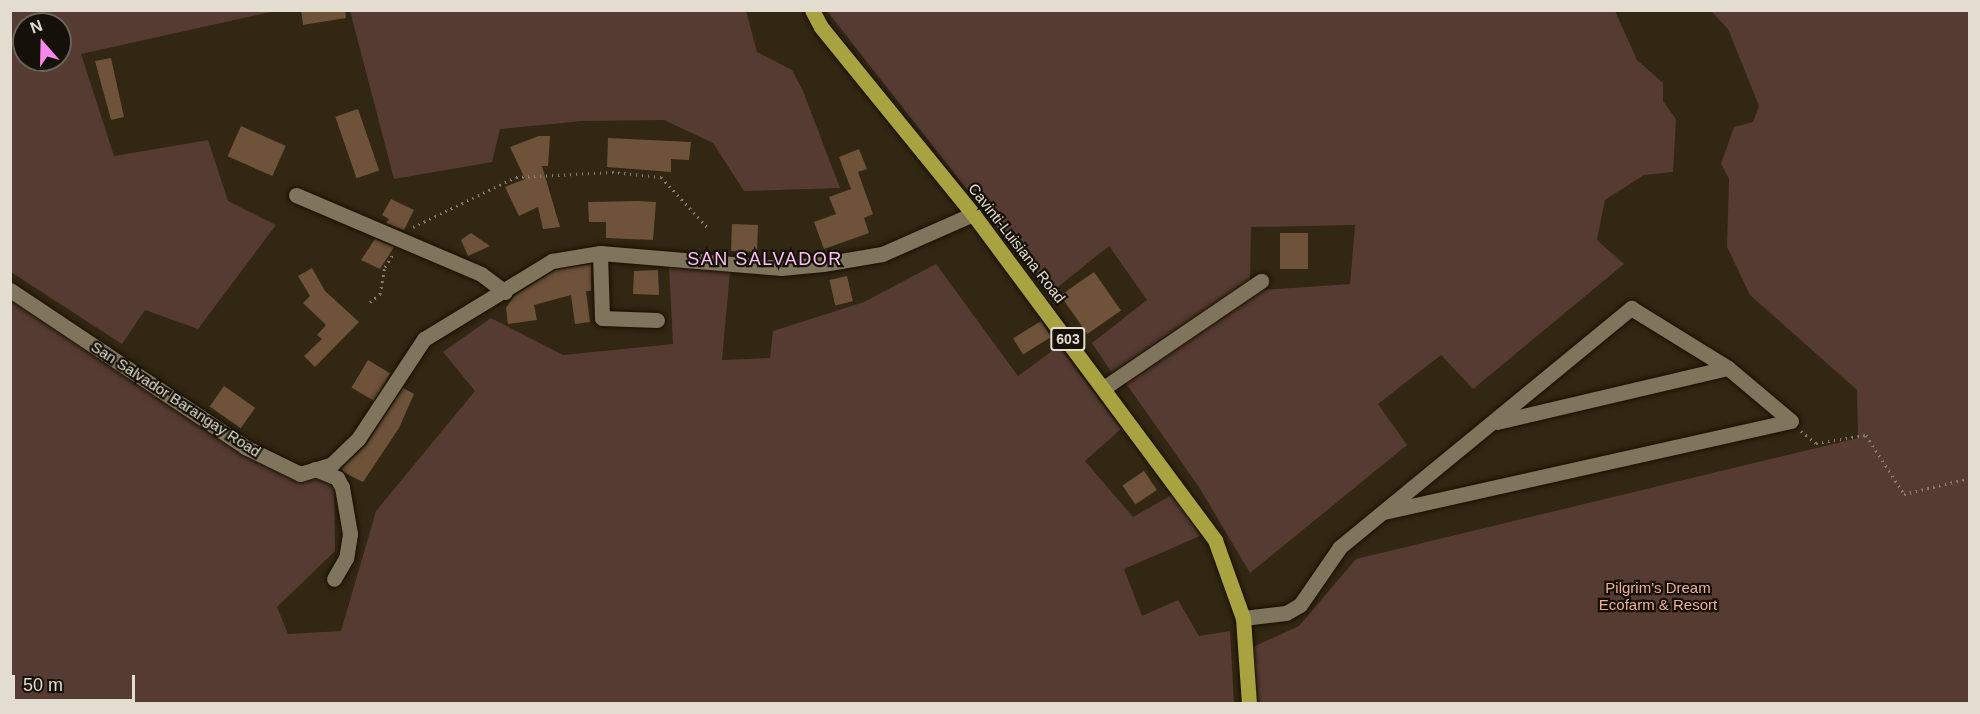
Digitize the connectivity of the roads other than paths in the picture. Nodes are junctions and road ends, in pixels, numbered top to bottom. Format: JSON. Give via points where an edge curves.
{"nodes":[{"id":1,"x":812,"y":10,"type":"edge"},
{"id":2,"x":296,"y":195,"type":"dead end"},
{"id":3,"x":973,"y":214,"type":"junction"},
{"id":4,"x":600,"y":253,"type":"junction"},
{"id":5,"x":1261,"y":281,"type":"dead end"},
{"id":6,"x":10,"y":290,"type":"edge"},
{"id":7,"x":505,"y":291,"type":"junction"},
{"id":8,"x":657,"y":320,"type":"dead end"},
{"id":9,"x":1728,"y":368,"type":"junction"},
{"id":10,"x":1105,"y":387,"type":"junction"},
{"id":11,"x":1492,"y":423,"type":"junction"},
{"id":12,"x":315,"y":470,"type":"junction"},
{"id":13,"x":1381,"y":513,"type":"junction"},
{"id":14,"x":334,"y":579,"type":"dead end"},
{"id":15,"x":1243,"y":618,"type":"junction"},
{"id":16,"x":1249,"y":704,"type":"edge"}],
"edges":[{"from":1,"to":3,"type":"main road","name":"Cavinti-Luisiana Road","number":"603","via":[[821,27]]},
{"from":2,"to":7,"type":"street","via":[[482,274]]},
{"from":3,"to":4,"type":"street","via":[[882,254],[823,264],[781,268]]},
{"from":3,"to":10,"type":"main road","name":"Cavinti-Luisiana Road","number":"603"},
{"from":4,"to":7,"type":"street","via":[[552,261]]},
{"from":4,"to":8,"type":"street","via":[[602,318]]},
{"from":5,"to":10,"type":"street"},
{"from":6,"to":12,"type":"street","name":"San Salvador Barangay Road","via":[[245,447],[300,474]]},
{"from":7,"to":12,"type":"street","via":[[424,339],[358,439],[332,464]]},
{"from":9,"to":11,"type":"street"},
{"from":9,"to":11,"type":"street","via":[[1631,308]]},
{"from":9,"to":13,"type":"street","via":[[1791,422]]},
{"from":10,"to":15,"type":"main road","name":"Cavinti-Luisiana Road","number":"603","via":[[1215,540]]},
{"from":11,"to":13,"type":"street"},
{"from":12,"to":14,"type":"street","via":[[337,478],[342,487],[350,534],[346,558]]},
{"from":13,"to":15,"type":"street","via":[[1340,547],[1293,611]]},
{"from":15,"to":16,"type":"main road","name":"Cavinti-Luisiana Road","number":"603"}]}
